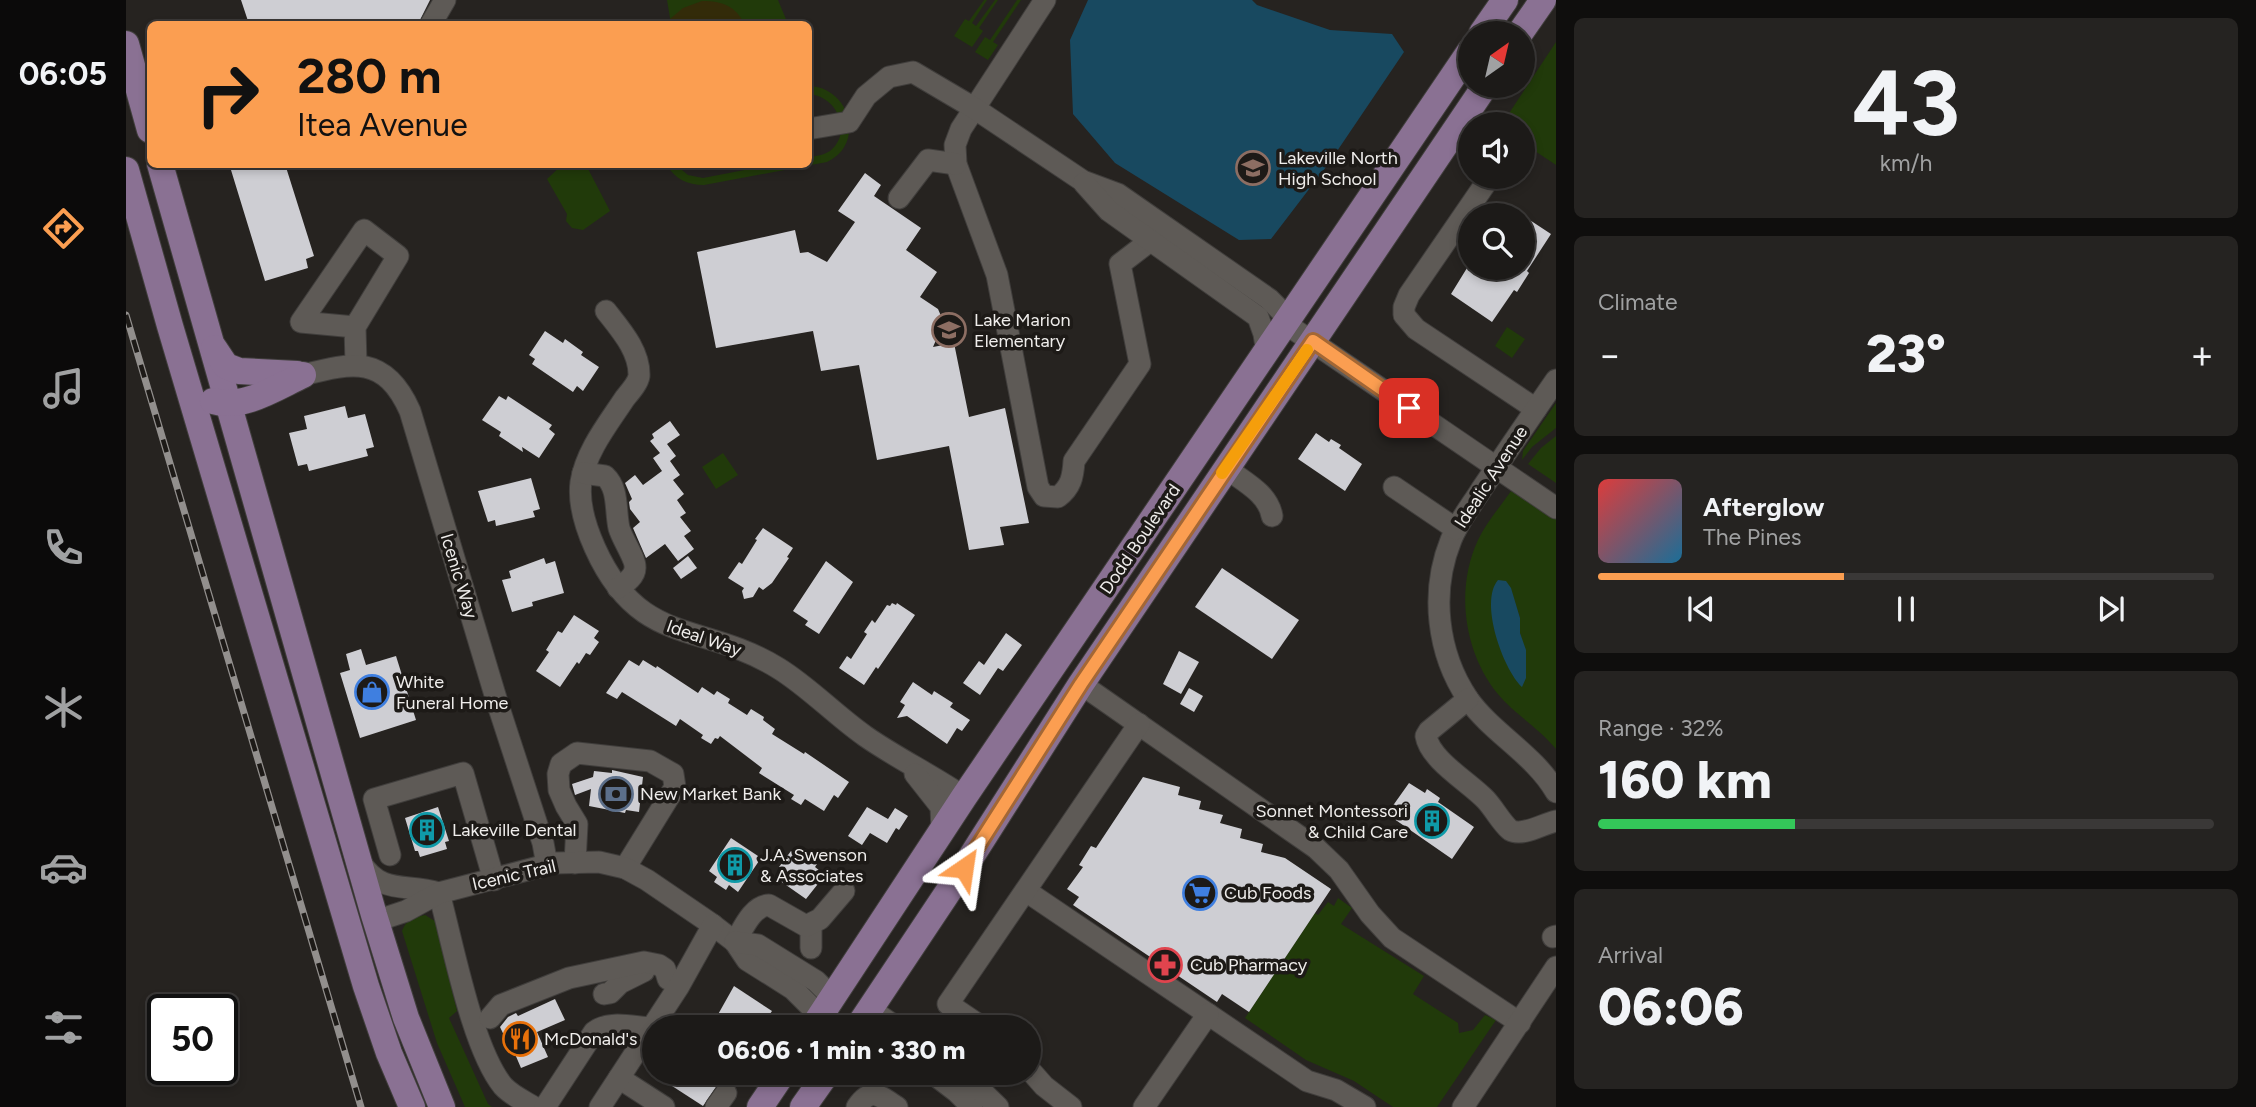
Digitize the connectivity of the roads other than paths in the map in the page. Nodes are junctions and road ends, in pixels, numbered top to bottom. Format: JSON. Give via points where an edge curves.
{"nodes":[{"id":1,"x":445,"y":0,"type":"edge"},
{"id":2,"x":1045,"y":0,"type":"edge"},
{"id":3,"x":1505,"y":0,"type":"edge"},
{"id":4,"x":1543,"y":0,"type":"edge"},
{"id":5,"x":432,"y":21,"type":"edge"},
{"id":6,"x":1490,"y":21,"type":"edge"},
{"id":7,"x":1528,"y":21,"type":"edge"},
{"id":8,"x":126,"y":44,"type":"edge"},
{"id":9,"x":1458,"y":69,"type":"edge"},
{"id":10,"x":1477,"y":98,"type":"edge"},
{"id":11,"x":974,"y":108,"type":"junction"},
{"id":12,"x":147,"y":119,"type":"edge"},
{"id":13,"x":812,"y":128,"type":"edge"},
{"id":14,"x":956,"y":164,"type":"junction"},
{"id":15,"x":161,"y":168,"type":"edge"},
{"id":16,"x":126,"y":170,"type":"edge"},
{"id":17,"x":1083,"y":181,"type":"junction"},
{"id":18,"x":1482,"y":189,"type":"edge"},
{"id":19,"x":899,"y":198,"type":"dead end"},
{"id":20,"x":1150,"y":241,"type":"junction"},
{"id":21,"x":606,"y":311,"type":"dead end"},
{"id":22,"x":1286,"y":324,"type":"junction"},
{"id":23,"x":170,"y":326,"type":"junction"},
{"id":24,"x":355,"y":327,"type":"junction"},
{"id":25,"x":211,"y":341,"type":"junction"},
{"id":26,"x":1313,"y":341,"type":"junction"},
{"id":27,"x":1267,"y":353,"type":"junction"},
{"id":28,"x":356,"y":364,"type":"junction"},
{"id":29,"x":303,"y":375,"type":"junction"},
{"id":30,"x":1556,"y":380,"type":"edge"},
{"id":31,"x":228,"y":402,"type":"junction"},
{"id":32,"x":1536,"y":409,"type":"junction"},
{"id":33,"x":1226,"y":468,"type":"junction"},
{"id":34,"x":1496,"y":468,"type":"junction"},
{"id":35,"x":583,"y":473,"type":"junction"},
{"id":36,"x":1394,"y":487,"type":"dead end"},
{"id":37,"x":1556,"y":508,"type":"edge"},
{"id":38,"x":1272,"y":516,"type":"dead end"},
{"id":39,"x":1456,"y":529,"type":"junction"},
{"id":40,"x":618,"y":588,"type":"junction"},
{"id":41,"x":1081,"y":684,"type":"junction"},
{"id":42,"x":1468,"y":699,"type":"junction"},
{"id":43,"x":1139,"y":724,"type":"junction"},
{"id":44,"x":910,"y":766,"type":"junction"},
{"id":45,"x":1556,"y":792,"type":"edge"},
{"id":46,"x":964,"y":797,"type":"junction"},
{"id":47,"x":1556,"y":821,"type":"edge"},
{"id":48,"x":942,"y":831,"type":"junction"},
{"id":49,"x":328,"y":855,"type":"junction"},
{"id":50,"x":390,"y":855,"type":"dead end"},
{"id":51,"x":358,"y":858,"type":"junction"},
{"id":52,"x":575,"y":863,"type":"junction"},
{"id":53,"x":547,"y":865,"type":"junction"},
{"id":54,"x":625,"y":868,"type":"junction"},
{"id":55,"x":964,"y":868,"type":"junction"},
{"id":56,"x":912,"y":877,"type":"junction"},
{"id":57,"x":494,"y":880,"type":"junction"},
{"id":58,"x":844,"y":891,"type":"dead end"},
{"id":59,"x":1026,"y":891,"type":"junction"},
{"id":60,"x":439,"y":893,"type":"junction"},
{"id":61,"x":376,"y":921,"type":"junction"},
{"id":62,"x":811,"y":924,"type":"junction"},
{"id":63,"x":713,"y":925,"type":"junction"},
{"id":64,"x":735,"y":942,"type":"junction"},
{"id":65,"x":811,"y":948,"type":"dead end"},
{"id":66,"x":1556,"y":967,"type":"edge"},
{"id":67,"x":674,"y":983,"type":"junction"},
{"id":68,"x":1208,"y":1014,"type":"junction"},
{"id":69,"x":658,"y":1015,"type":"edge"},
{"id":70,"x":824,"y":1015,"type":"edge"},
{"id":71,"x":825,"y":1015,"type":"edge"},
{"id":72,"x":858,"y":1015,"type":"edge"},
{"id":73,"x":867,"y":1015,"type":"edge"},
{"id":74,"x":964,"y":1015,"type":"edge"},
{"id":75,"x":482,"y":1021,"type":"junction"},
{"id":76,"x":1520,"y":1023,"type":"junction"},
{"id":77,"x":642,"y":1027,"type":"edge"},
{"id":78,"x":642,"y":1042,"type":"edge"},
{"id":79,"x":619,"y":1078,"type":"junction"},
{"id":80,"x":1041,"y":1083,"type":"edge"},
{"id":81,"x":775,"y":1085,"type":"edge"},
{"id":82,"x":802,"y":1085,"type":"edge"},
{"id":83,"x":819,"y":1085,"type":"edge"},
{"id":84,"x":946,"y":1085,"type":"edge"},
{"id":85,"x":976,"y":1085,"type":"edge"},
{"id":86,"x":412,"y":1107,"type":"edge"},
{"id":87,"x":442,"y":1107,"type":"edge"},
{"id":88,"x":534,"y":1107,"type":"edge"},
{"id":89,"x":545,"y":1107,"type":"edge"},
{"id":90,"x":600,"y":1107,"type":"edge"},
{"id":91,"x":664,"y":1107,"type":"edge"},
{"id":92,"x":760,"y":1107,"type":"edge"},
{"id":93,"x":795,"y":1107,"type":"edge"},
{"id":94,"x":803,"y":1107,"type":"edge"},
{"id":95,"x":857,"y":1107,"type":"edge"},
{"id":96,"x":897,"y":1107,"type":"edge"},
{"id":97,"x":972,"y":1107,"type":"edge"},
{"id":98,"x":998,"y":1107,"type":"edge"},
{"id":99,"x":1071,"y":1107,"type":"edge"},
{"id":100,"x":1144,"y":1107,"type":"edge"},
{"id":101,"x":1365,"y":1107,"type":"edge"},
{"id":102,"x":1463,"y":1107,"type":"edge"}],
"edges":[{"from":1,"to":5,"type":"street"},
{"from":2,"to":11,"type":"street"},
{"from":3,"to":6,"type":"main road"},
{"from":4,"to":7,"type":"main road"},
{"from":8,"to":12,"type":"main road"},
{"from":9,"to":22,"type":"main road","name":"Dodd Boulevard"},
{"from":10,"to":26,"type":"main road","name":"Dodd Boulevard"},
{"from":11,"to":13,"type":"street","via":[[913,72],[889,77],[866,96],[849,122]]},
{"from":11,"to":14,"type":"street","via":[[955,145]]},
{"from":11,"to":17,"type":"street"},
{"from":14,"to":19,"type":"street","via":[[928,160]]},
{"from":14,"to":20,"type":"street","via":[[997,275],[1038,487],[1044,496],[1058,497],[1068,490],[1074,461],[1140,364],[1120,264]]},
{"from":15,"to":25,"type":"main road"},
{"from":16,"to":23,"type":"main road"},
{"from":17,"to":20,"type":"street","via":[[1109,211]]},
{"from":17,"to":22,"type":"street","via":[[1118,194],[1206,253],[1269,299],[1283,313]]},
{"from":18,"to":32,"type":"street","via":[[1409,295],[1404,315],[1416,329]]},
{"from":20,"to":27,"type":"street","via":[[1258,317]]},
{"from":21,"to":35,"type":"street","name":"Ideal Way","via":[[627,338],[639,378],[595,444]]},
{"from":22,"to":26,"type":"street"},
{"from":22,"to":27,"type":"main road","name":"Dodd Boulevard"},
{"from":23,"to":31,"type":"main road","via":[[204,395]]},
{"from":23,"to":49,"type":"main road"},
{"from":24,"to":24,"type":"street","via":[[398,256],[364,230],[301,322]]},
{"from":24,"to":28,"type":"street"},
{"from":25,"to":29,"type":"main road","via":[[226,366],[239,371]]},
{"from":25,"to":31,"type":"main road"},
{"from":26,"to":33,"type":"main road","name":"Dodd Boulevard"},
{"from":26,"to":34,"type":"street"},
{"from":27,"to":46,"type":"main road","name":"Dodd Boulevard"},
{"from":28,"to":29,"type":"street"},
{"from":28,"to":53,"type":"street","name":"Icenic Way","via":[[386,375],[410,411]]},
{"from":29,"to":31,"type":"main road","via":[[243,401]]},
{"from":30,"to":32,"type":"street","name":"Idealic Avenue"},
{"from":31,"to":51,"type":"main road"},
{"from":32,"to":34,"type":"street","name":"Idealic Avenue"},
{"from":33,"to":38,"type":"street","via":[[1262,495]]},
{"from":33,"to":41,"type":"main road","name":"Dodd Boulevard"},
{"from":34,"to":37,"type":"street"},
{"from":34,"to":39,"type":"street","name":"Idealic Avenue"},
{"from":35,"to":40,"type":"street","name":"Ideal Way","via":[[581,503],[586,525]]},
{"from":35,"to":40,"type":"street","via":[[605,476],[614,488],[620,531],[635,565],[630,579]]},
{"from":36,"to":39,"type":"street"},
{"from":39,"to":42,"type":"street","name":"Idealic Avenue","via":[[1441,582],[1440,624],[1449,660]]},
{"from":40,"to":44,"type":"street","name":"Ideal Way","via":[[661,623],[778,668]]},
{"from":41,"to":43,"type":"street"},
{"from":41,"to":55,"type":"main road","name":"Dodd Boulevard"},
{"from":42,"to":45,"type":"street","name":"Idealic Avenue","via":[[1531,760]]},
{"from":42,"to":47,"type":"street","via":[[1429,731],[1430,748],[1483,797],[1510,830],[1523,832]]},
{"from":43,"to":59,"type":"street"},
{"from":43,"to":76,"type":"street","via":[[1324,854],[1370,914],[1400,944]]},
{"from":44,"to":46,"type":"street","name":"Ideal Way"},
{"from":44,"to":48,"type":"street","name":"Ideal Way","via":[[941,807]]},
{"from":46,"to":48,"type":"main road","name":"Dodd Boulevard"},
{"from":46,"to":55,"type":"main road","via":[[976,820]]},
{"from":48,"to":56,"type":"main road","name":"Dodd Boulevard"},
{"from":49,"to":61,"type":"main road","via":[[349,905],[365,920]]},
{"from":49,"to":86,"type":"main road","via":[[366,986]]},
{"from":50,"to":57,"type":"street","via":[[374,799],[463,773]]},
{"from":51,"to":60,"type":"street","name":"Icenic Trail","via":[[380,883]]},
{"from":51,"to":61,"type":"main road"},
{"from":52,"to":53,"type":"street","name":"Icenic Trail"},
{"from":52,"to":54,"type":"street","name":"Icenic Trail"},
{"from":52,"to":54,"type":"street","via":[[577,824],[559,790],[558,774],[561,764],[577,753],[650,761],[673,774],[675,787]]},
{"from":53,"to":57,"type":"street","name":"Icenic Trail"},
{"from":54,"to":63,"type":"street","name":"Icenic Trail"},
{"from":55,"to":73,"type":"main road","name":"Dodd Boulevard"},
{"from":56,"to":71,"type":"main road","name":"Dodd Boulevard"},
{"from":56,"to":72,"type":"main road","via":[[900,916],[860,995]]},
{"from":57,"to":60,"type":"street","name":"Icenic Trail"},
{"from":58,"to":62,"type":"street"},
{"from":59,"to":68,"type":"street"},
{"from":59,"to":74,"type":"street","via":[[948,1004]]},
{"from":60,"to":61,"type":"street","name":"Icenic Trail"},
{"from":60,"to":75,"type":"street"},
{"from":61,"to":87,"type":"main road","via":[[406,1018]]},
{"from":62,"to":64,"type":"street","via":[[806,926],[763,905]]},
{"from":62,"to":65,"type":"street"},
{"from":63,"to":64,"type":"street","name":"Icenic Trail"},
{"from":63,"to":67,"type":"street"},
{"from":64,"to":70,"type":"street","name":"Icenic Trail","via":[[758,945],[816,981]]},
{"from":66,"to":76,"type":"street"},
{"from":67,"to":69,"type":"street"},
{"from":67,"to":75,"type":"street","via":[[644,971],[602,986],[560,989]]},
{"from":67,"to":75,"type":"street","via":[[652,962],[619,966],[554,983],[502,1005]]},
{"from":68,"to":100,"type":"street"},
{"from":68,"to":101,"type":"street","via":[[1307,1081],[1336,1090]]},
{"from":75,"to":88,"type":"street","via":[[490,1066],[505,1088]]},
{"from":76,"to":102,"type":"street"},
{"from":77,"to":89,"type":"street","via":[[598,1028]]},
{"from":78,"to":79,"type":"street"},
{"from":79,"to":90,"type":"street"},
{"from":79,"to":91,"type":"street"},
{"from":80,"to":99,"type":"street"},
{"from":81,"to":92,"type":"main road"},
{"from":82,"to":93,"type":"main road"},
{"from":83,"to":94,"type":"main road"},
{"from":84,"to":97,"type":"street"},
{"from":85,"to":98,"type":"street"},
{"from":95,"to":96,"type":"street","via":[[866,1096],[878,1094]]}]}
